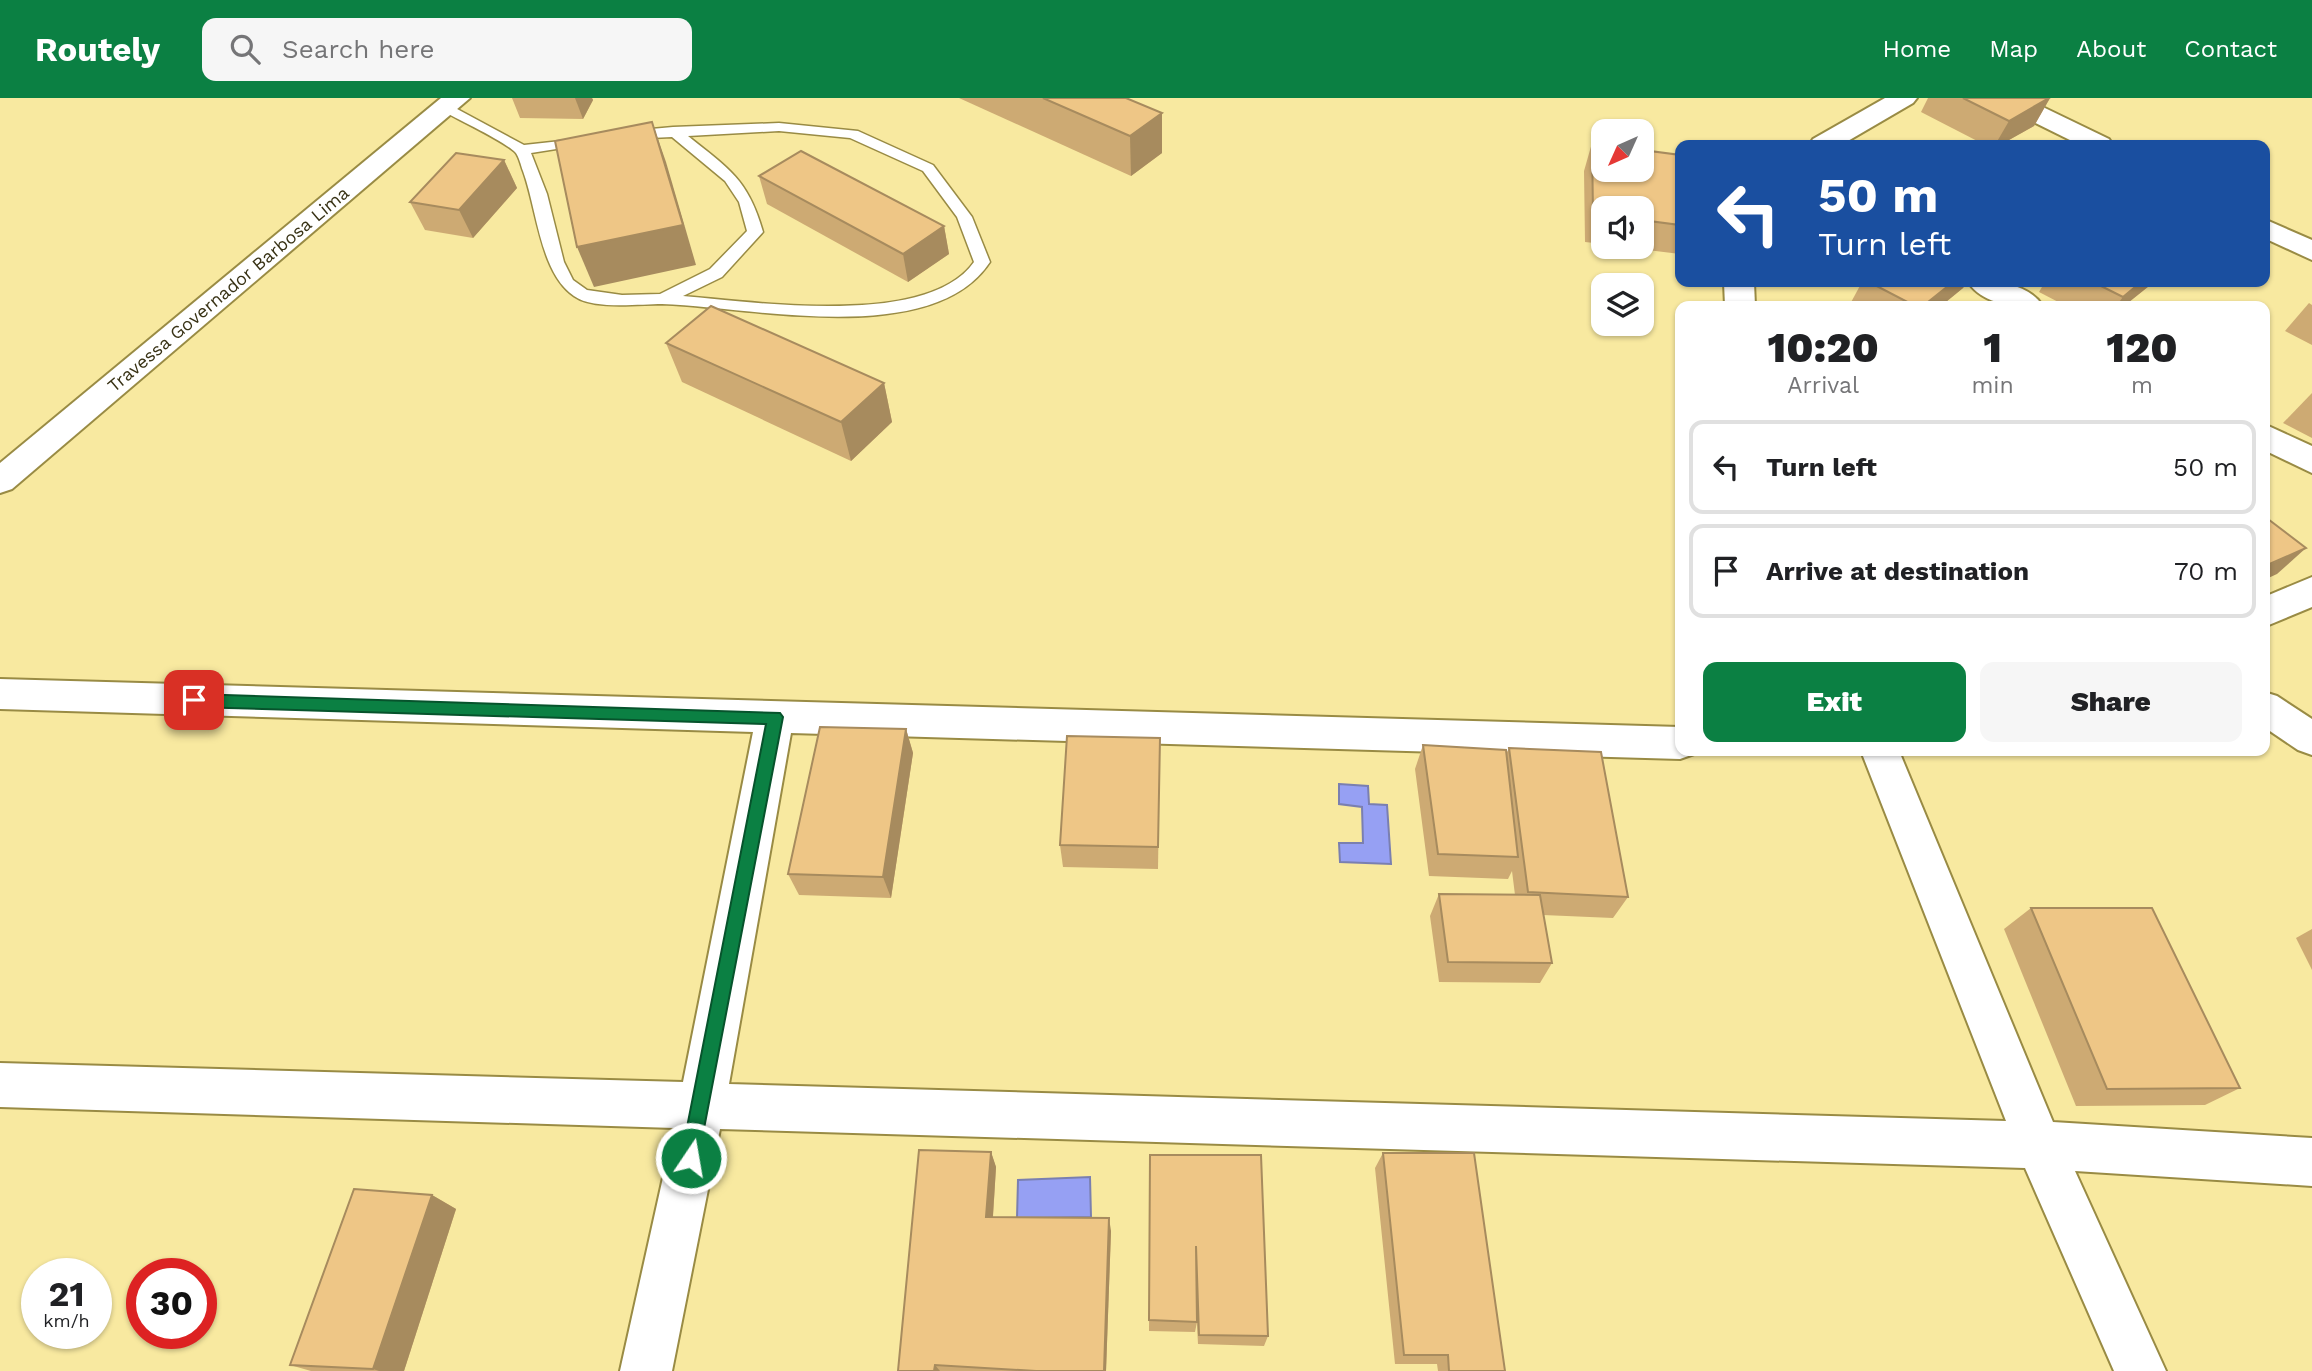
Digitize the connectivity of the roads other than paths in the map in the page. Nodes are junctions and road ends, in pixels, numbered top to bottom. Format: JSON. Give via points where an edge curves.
{"nodes":[{"id":1,"x":1904,"y":98,"type":"edge"},
{"id":2,"x":2004,"y":98,"type":"edge"},
{"id":3,"x":451,"y":102,"type":"edge"},
{"id":4,"x":673,"y":131,"type":"junction"},
{"id":5,"x":1831,"y":140,"type":"edge"},
{"id":6,"x":2090,"y":140,"type":"edge"},
{"id":7,"x":522,"y":150,"type":"junction"},
{"id":8,"x":2270,"y":230,"type":"edge"},
{"id":9,"x":2312,"y":251,"type":"edge"},
{"id":10,"x":1992,"y":287,"type":"edge"},
{"id":11,"x":663,"y":299,"type":"junction"},
{"id":12,"x":2019,"y":301,"type":"edge"},
{"id":13,"x":2270,"y":438,"type":"edge"},
{"id":14,"x":2312,"y":461,"type":"edge"},
{"id":15,"x":0,"y":481,"type":"edge"},
{"id":16,"x":2312,"y":591,"type":"edge"},
{"id":17,"x":2270,"y":610,"type":"edge"},
{"id":18,"x":0,"y":694,"type":"edge"},
{"id":19,"x":2270,"y":711,"type":"edge"},
{"id":20,"x":775,"y":717,"type":"junction"},
{"id":21,"x":2312,"y":739,"type":"edge"},
{"id":22,"x":1675,"y":743,"type":"edge"},
{"id":23,"x":1882,"y":756,"type":"edge"},
{"id":24,"x":0,"y":1085,"type":"edge"},
{"id":25,"x":702,"y":1104,"type":"junction"},
{"id":26,"x":2039,"y":1144,"type":"junction"},
{"id":27,"x":2312,"y":1162,"type":"edge"},
{"id":28,"x":646,"y":1371,"type":"edge"},
{"id":29,"x":2140,"y":1371,"type":"edge"}],
"edges":[{"from":1,"to":5,"type":"street"},
{"from":2,"to":6,"type":"street"},
{"from":3,"to":7,"type":"lane"},
{"from":3,"to":15,"type":"street","name":"Travessa Governador Barbosa Lima"},
{"from":4,"to":7,"type":"lane"},
{"from":4,"to":11,"type":"lane","via":[[730,178],[747,202],[755,232],[716,273]]},
{"from":4,"to":11,"type":"lane","via":[[815,129],[853,134],[889,149],[928,168],[964,217],[982,262],[968,280],[941,296],[848,311]]},
{"from":7,"to":11,"type":"lane","via":[[556,262],[567,283],[582,295]]},
{"from":8,"to":9,"type":"street"},
{"from":10,"to":12,"type":"street"},
{"from":13,"to":14,"type":"street"},
{"from":16,"to":17,"type":"street"},
{"from":18,"to":20,"type":"street"},
{"from":19,"to":21,"type":"street"},
{"from":20,"to":22,"type":"street"},
{"from":20,"to":25,"type":"street"},
{"from":23,"to":26,"type":"street"},
{"from":24,"to":25,"type":"street"},
{"from":25,"to":26,"type":"street"},
{"from":25,"to":28,"type":"street"},
{"from":26,"to":27,"type":"street"},
{"from":26,"to":29,"type":"street"}]}
